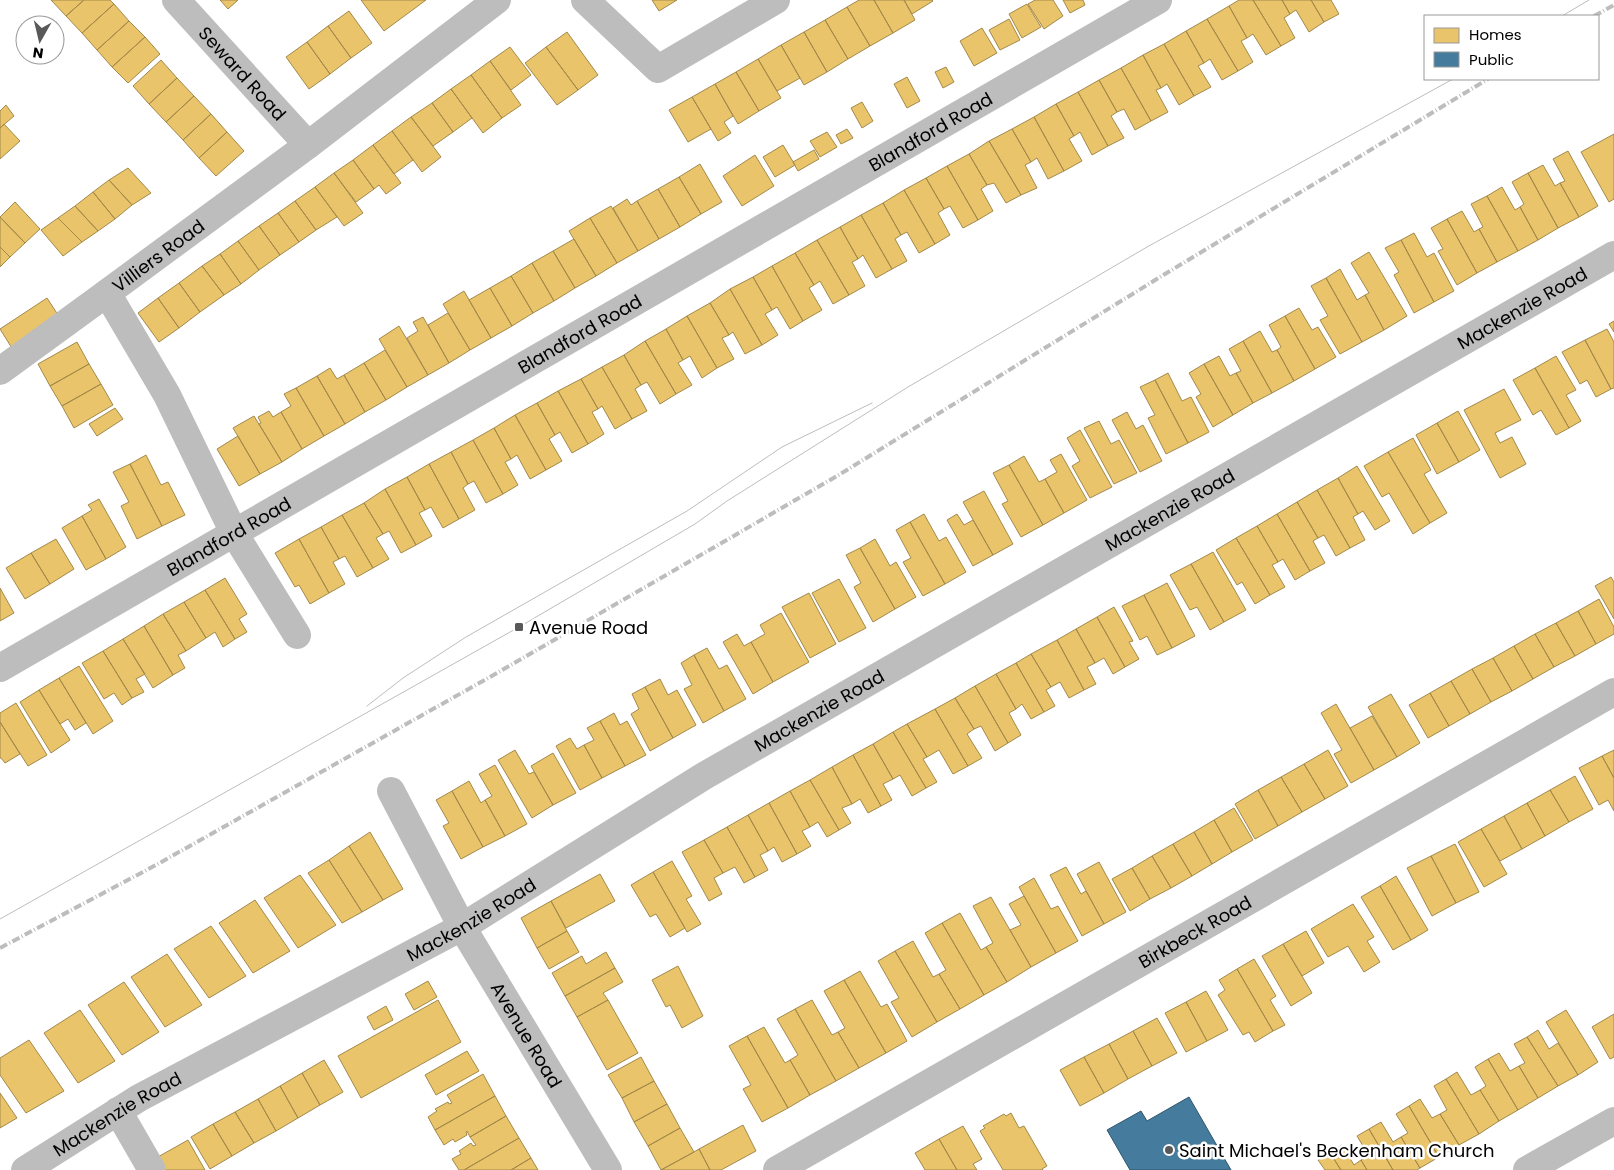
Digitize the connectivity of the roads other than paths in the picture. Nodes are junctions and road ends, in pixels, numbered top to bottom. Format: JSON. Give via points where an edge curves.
{"nodes":[{"id":1,"x":176,"y":0,"type":"edge"},
{"id":2,"x":497,"y":0,"type":"edge"},
{"id":3,"x":585,"y":0,"type":"edge"},
{"id":4,"x":776,"y":0,"type":"edge"},
{"id":5,"x":1158,"y":0,"type":"edge"},
{"id":6,"x":308,"y":145,"type":"junction"},
{"id":7,"x":1614,"y":254,"type":"edge"},
{"id":8,"x":107,"y":293,"type":"junction"},
{"id":9,"x":0,"y":371,"type":"edge"},
{"id":10,"x":234,"y":533,"type":"junction"},
{"id":11,"x":297,"y":635,"type":"dead end"},
{"id":12,"x":0,"y":668,"type":"edge"},
{"id":13,"x":1614,"y":692,"type":"edge"},
{"id":14,"x":391,"y":791,"type":"dead end"},
{"id":15,"x":462,"y":927,"type":"junction"},
{"id":16,"x":118,"y":1111,"type":"junction"},
{"id":17,"x":1614,"y":1121,"type":"edge"},
{"id":18,"x":25,"y":1170,"type":"edge"},
{"id":19,"x":152,"y":1170,"type":"edge"},
{"id":20,"x":608,"y":1170,"type":"edge"},
{"id":21,"x":776,"y":1170,"type":"edge"},
{"id":22,"x":1528,"y":1170,"type":"edge"}],
"edges":[{"from":1,"to":6,"type":"street","name":"Seward Road"},
{"from":2,"to":6,"type":"street","name":"Villiers Road"},
{"from":3,"to":4,"type":"street","via":[[658,69]]},
{"from":5,"to":10,"type":"street","name":"Blandford Road"},
{"from":6,"to":8,"type":"street","name":"Villiers Road"},
{"from":7,"to":15,"type":"street","name":"Mackenzie Road","via":[[704,776]]},
{"from":8,"to":9,"type":"street"},
{"from":8,"to":10,"type":"street","name":"Villiers Road","via":[[167,395]]},
{"from":10,"to":11,"type":"street","name":"Villiers Road"},
{"from":10,"to":12,"type":"street","name":"Blandford Road"},
{"from":13,"to":21,"type":"street","name":"Birkbeck Road"},
{"from":14,"to":15,"type":"street","name":"Avenue Road"},
{"from":15,"to":16,"type":"street","name":"Mackenzie Road"},
{"from":15,"to":20,"type":"street","name":"Avenue Road"},
{"from":16,"to":18,"type":"street","name":"Mackenzie Road"},
{"from":16,"to":19,"type":"street"},
{"from":17,"to":22,"type":"street"}]}
